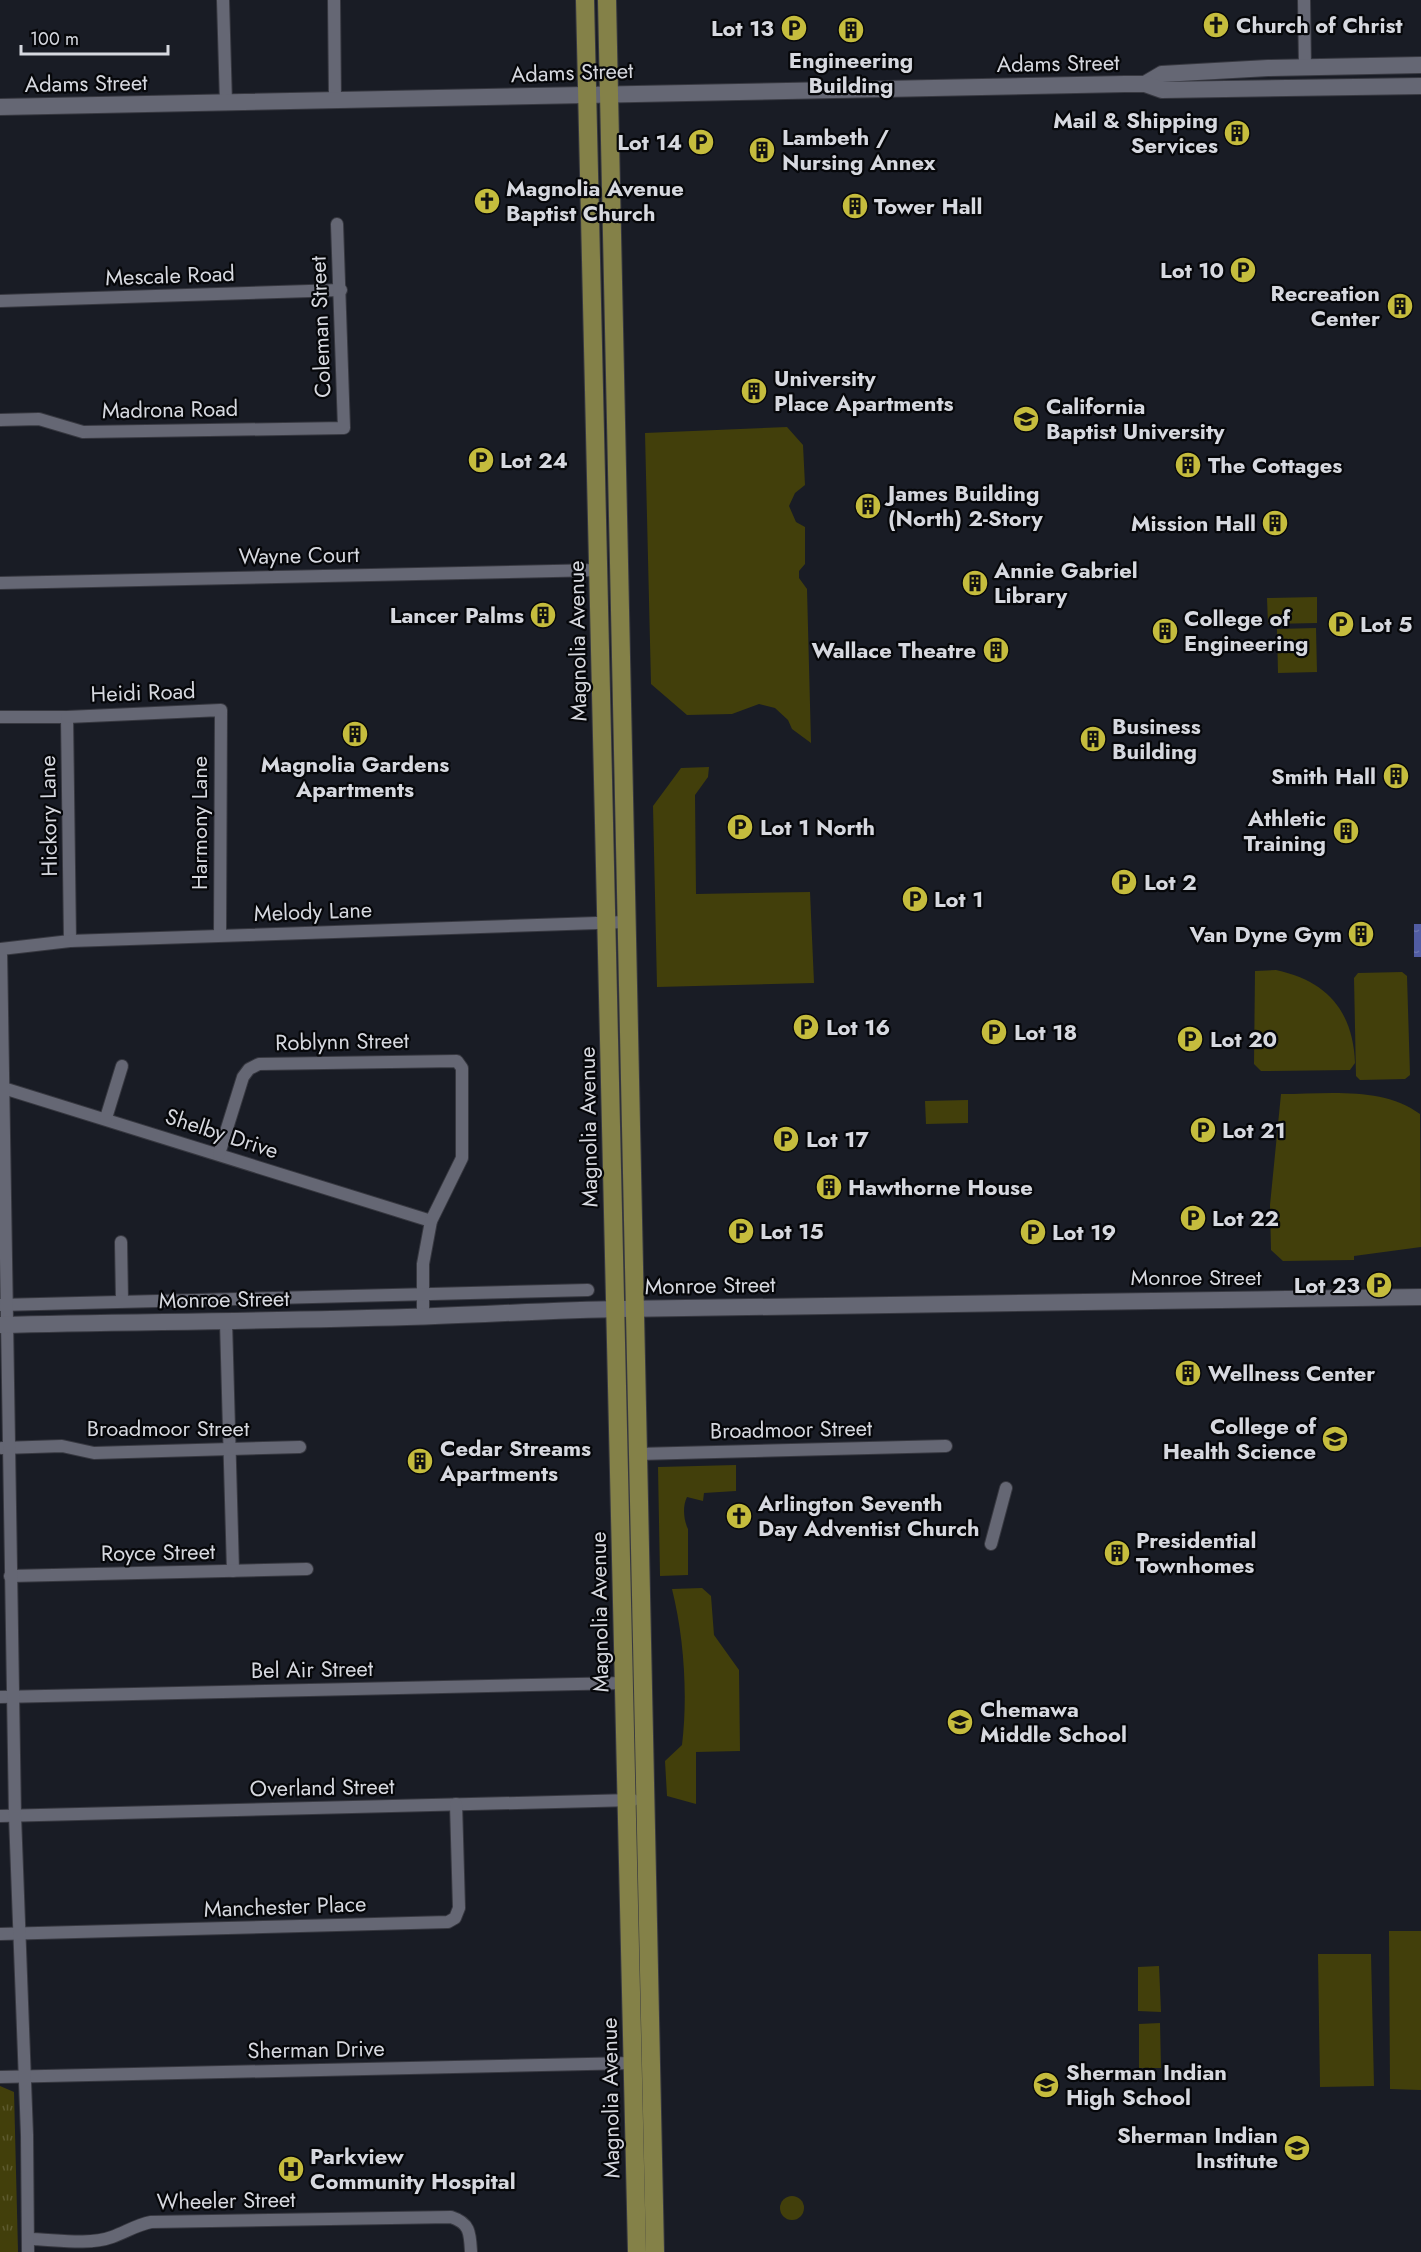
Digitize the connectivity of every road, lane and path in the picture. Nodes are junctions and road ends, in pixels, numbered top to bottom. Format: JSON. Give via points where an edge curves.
{"nodes":[{"id":1,"x":223,"y":0,"type":"edge"},
{"id":2,"x":334,"y":0,"type":"edge"},
{"id":3,"x":585,"y":0,"type":"edge"},
{"id":4,"x":607,"y":0,"type":"edge"},
{"id":5,"x":1304,"y":0,"type":"edge"},
{"id":6,"x":1421,"y":64,"type":"edge"},
{"id":7,"x":1305,"y":67,"type":"junction"},
{"id":8,"x":1204,"y":72,"type":"junction"},
{"id":9,"x":1145,"y":84,"type":"junction"},
{"id":10,"x":1421,"y":86,"type":"edge"},
{"id":11,"x":1191,"y":91,"type":"junction"},
{"id":12,"x":589,"y":93,"type":"junction"},
{"id":13,"x":608,"y":93,"type":"junction"},
{"id":14,"x":335,"y":100,"type":"junction"},
{"id":15,"x":226,"y":103,"type":"junction"},
{"id":16,"x":0,"y":107,"type":"edge"},
{"id":17,"x":337,"y":224,"type":"dead end"},
{"id":18,"x":341,"y":290,"type":"junction"},
{"id":19,"x":0,"y":301,"type":"edge"},
{"id":20,"x":0,"y":420,"type":"edge"},
{"id":21,"x":344,"y":428,"type":"joint"},
{"id":22,"x":618,"y":568,"type":"junction"},
{"id":23,"x":599,"y":570,"type":"junction"},
{"id":24,"x":0,"y":583,"type":"edge"},
{"id":25,"x":221,"y":710,"type":"joint"},
{"id":26,"x":0,"y":717,"type":"edge"},
{"id":27,"x":67,"y":717,"type":"junction"},
{"id":28,"x":626,"y":922,"type":"junction"},
{"id":29,"x":607,"y":923,"type":"junction"},
{"id":30,"x":220,"y":935,"type":"junction"},
{"id":31,"x":70,"y":941,"type":"junction"},
{"id":32,"x":1,"y":949,"type":"edge"},
{"id":33,"x":122,"y":1066,"type":"dead end"},
{"id":34,"x":1,"y":1087,"type":"edge"},
{"id":35,"x":106,"y":1118,"type":"junction"},
{"id":36,"x":219,"y":1154,"type":"junction"},
{"id":37,"x":432,"y":1221,"type":"junction"},
{"id":38,"x":121,"y":1242,"type":"dead end"},
{"id":39,"x":588,"y":1290,"type":"dead end"},
{"id":40,"x":422,"y":1295,"type":"junction"},
{"id":41,"x":1421,"y":1297,"type":"edge"},
{"id":42,"x":122,"y":1301,"type":"junction"},
{"id":43,"x":3,"y":1305,"type":"edge"},
{"id":44,"x":626,"y":1309,"type":"junction"},
{"id":45,"x":423,"y":1317,"type":"junction"},
{"id":46,"x":226,"y":1322,"type":"junction"},
{"id":47,"x":3,"y":1325,"type":"edge"},
{"id":48,"x":946,"y":1446,"type":"dead end"},
{"id":49,"x":300,"y":1447,"type":"dead end"},
{"id":50,"x":4,"y":1448,"type":"edge"},
{"id":51,"x":230,"y":1449,"type":"junction"},
{"id":52,"x":638,"y":1454,"type":"junction"},
{"id":53,"x":1006,"y":1488,"type":"dead end"},
{"id":54,"x":991,"y":1544,"type":"dead end"},
{"id":55,"x":307,"y":1569,"type":"dead end"},
{"id":56,"x":232,"y":1571,"type":"junction"},
{"id":57,"x":10,"y":1576,"type":"junction"},
{"id":58,"x":624,"y":1683,"type":"junction"},
{"id":59,"x":13,"y":1696,"type":"junction"},
{"id":60,"x":0,"y":1697,"type":"edge"},
{"id":61,"x":646,"y":1799,"type":"junction"},
{"id":62,"x":627,"y":1801,"type":"junction"},
{"id":63,"x":456,"y":1804,"type":"junction"},
{"id":64,"x":0,"y":1816,"type":"edge"},
{"id":65,"x":15,"y":1816,"type":"junction"},
{"id":66,"x":0,"y":1934,"type":"edge"},
{"id":67,"x":20,"y":1934,"type":"junction"},
{"id":68,"x":633,"y":2063,"type":"junction"},
{"id":69,"x":24,"y":2076,"type":"junction"},
{"id":70,"x":0,"y":2077,"type":"edge"},
{"id":71,"x":645,"y":2212,"type":"junction"},
{"id":72,"x":28,"y":2246,"type":"edge"},
{"id":73,"x":471,"y":2252,"type":"edge"},
{"id":74,"x":637,"y":2252,"type":"edge"},
{"id":75,"x":655,"y":2252,"type":"edge"}],
"edges":[{"from":1,"to":15,"type":"street"},
{"from":2,"to":14,"type":"street"},
{"from":3,"to":12,"type":"main road","name":"Magnolia Avenue"},
{"from":4,"to":13,"type":"main road","name":"Magnolia Avenue"},
{"from":5,"to":7,"type":"street"},
{"from":6,"to":7,"type":"main road","name":"Adams Street"},
{"from":7,"to":8,"type":"main road","name":"Adams Street"},
{"from":8,"to":9,"type":"main road","name":"Adams Street","via":[[1162,74]]},
{"from":8,"to":11,"type":"main road","via":[[1192,84]]},
{"from":9,"to":11,"type":"main road","name":"Adams Street","via":[[1162,90]]},
{"from":9,"to":13,"type":"main road","name":"Adams Street"},
{"from":10,"to":11,"type":"main road","name":"Adams Street"},
{"from":12,"to":13,"type":"main road","name":"Adams Street"},
{"from":12,"to":14,"type":"main road","name":"Adams Street"},
{"from":12,"to":23,"type":"main road","name":"Magnolia Avenue"},
{"from":13,"to":22,"type":"main road","name":"Magnolia Avenue"},
{"from":14,"to":15,"type":"main road","name":"Adams Street"},
{"from":15,"to":16,"type":"main road","name":"Adams Street"},
{"from":17,"to":18,"type":"street","name":"Coleman Street"},
{"from":18,"to":19,"type":"street","name":"Mescale Road"},
{"from":18,"to":21,"type":"street","name":"Coleman Street"},
{"from":20,"to":21,"type":"street","name":"Madrona Road","via":[[39,418],[82,432]]},
{"from":22,"to":23,"type":"main road"},
{"from":22,"to":28,"type":"main road","name":"Magnolia Avenue"},
{"from":23,"to":24,"type":"street","name":"Wayne Court"},
{"from":23,"to":29,"type":"main road","name":"Magnolia Avenue"},
{"from":25,"to":27,"type":"street","name":"Heidi Road"},
{"from":25,"to":30,"type":"street","name":"Harmony Lane"},
{"from":26,"to":27,"type":"street"},
{"from":27,"to":31,"type":"street","name":"Hickory Lane"},
{"from":28,"to":29,"type":"street","name":"Melody Lane"},
{"from":28,"to":44,"type":"main road","name":"Magnolia Avenue"},
{"from":29,"to":30,"type":"street","name":"Melody Lane"},
{"from":29,"to":44,"type":"main road","name":"Magnolia Avenue"},
{"from":30,"to":31,"type":"street","name":"Melody Lane"},
{"from":31,"to":32,"type":"street","name":"Melody Lane"},
{"from":32,"to":34,"type":"street"},
{"from":33,"to":35,"type":"street"},
{"from":34,"to":35,"type":"street","name":"Shelby Drive"},
{"from":34,"to":43,"type":"street"},
{"from":35,"to":36,"type":"street","name":"Shelby Drive"},
{"from":36,"to":37,"type":"street","name":"Shelby Drive"},
{"from":36,"to":37,"type":"street","name":"Roblynn Street","via":[[243,1077],[259,1064],[457,1060],[462,1068],[462,1158]]},
{"from":37,"to":40,"type":"street","via":[[423,1264]]},
{"from":38,"to":42,"type":"street"},
{"from":39,"to":40,"type":"street"},
{"from":40,"to":42,"type":"street"},
{"from":40,"to":45,"type":"street"},
{"from":41,"to":44,"type":"main road","name":"Monroe Street"},
{"from":42,"to":43,"type":"street"},
{"from":43,"to":47,"type":"street"},
{"from":44,"to":45,"type":"main road","name":"Monroe Street"},
{"from":44,"to":52,"type":"main road","name":"Magnolia Avenue"},
{"from":44,"to":58,"type":"main road","name":"Magnolia Avenue"},
{"from":45,"to":46,"type":"main road","name":"Monroe Street"},
{"from":46,"to":47,"type":"main road","name":"Monroe Street"},
{"from":46,"to":51,"type":"street"},
{"from":47,"to":50,"type":"street"},
{"from":48,"to":52,"type":"street","name":"Broadmoor Street"},
{"from":49,"to":51,"type":"street","name":"Broadmoor Street"},
{"from":50,"to":51,"type":"street","name":"Broadmoor Street","via":[[62,1446],[94,1453]]},
{"from":50,"to":57,"type":"street"},
{"from":51,"to":56,"type":"street"},
{"from":52,"to":61,"type":"main road","name":"Magnolia Avenue"},
{"from":53,"to":54,"type":"street"},
{"from":55,"to":56,"type":"street","name":"Royce Street"},
{"from":56,"to":57,"type":"street","name":"Royce Street"},
{"from":57,"to":59,"type":"street"},
{"from":58,"to":59,"type":"street","name":"Bel Air Street"},
{"from":58,"to":62,"type":"main road","name":"Magnolia Avenue"},
{"from":59,"to":60,"type":"street","name":"Bel Air Street"},
{"from":59,"to":65,"type":"street"},
{"from":61,"to":62,"type":"street","name":"Overland Street"},
{"from":61,"to":71,"type":"main road","name":"Magnolia Avenue"},
{"from":62,"to":63,"type":"street","name":"Overland Street"},
{"from":62,"to":68,"type":"main road","name":"Magnolia Avenue"},
{"from":63,"to":65,"type":"street","name":"Overland Street"},
{"from":63,"to":67,"type":"street","name":"Manchester Place","via":[[459,1908],[455,1918],[448,1922]]},
{"from":64,"to":65,"type":"street","name":"Overland Street"},
{"from":65,"to":67,"type":"street"},
{"from":66,"to":67,"type":"street","name":"Manchester Place"},
{"from":67,"to":69,"type":"street"},
{"from":68,"to":69,"type":"street","name":"Sherman Drive"},
{"from":68,"to":71,"type":"main road","name":"Magnolia Avenue"},
{"from":69,"to":70,"type":"street","name":"Sherman Drive"},
{"from":69,"to":72,"type":"street"},
{"from":71,"to":74,"type":"main road","name":"Magnolia Avenue"},
{"from":71,"to":75,"type":"main road","name":"Magnolia Avenue"},
{"from":72,"to":73,"type":"street","name":"Wheeler Street","via":[[111,2238],[151,2222],[451,2217],[463,2221],[470,2231]]}]}
